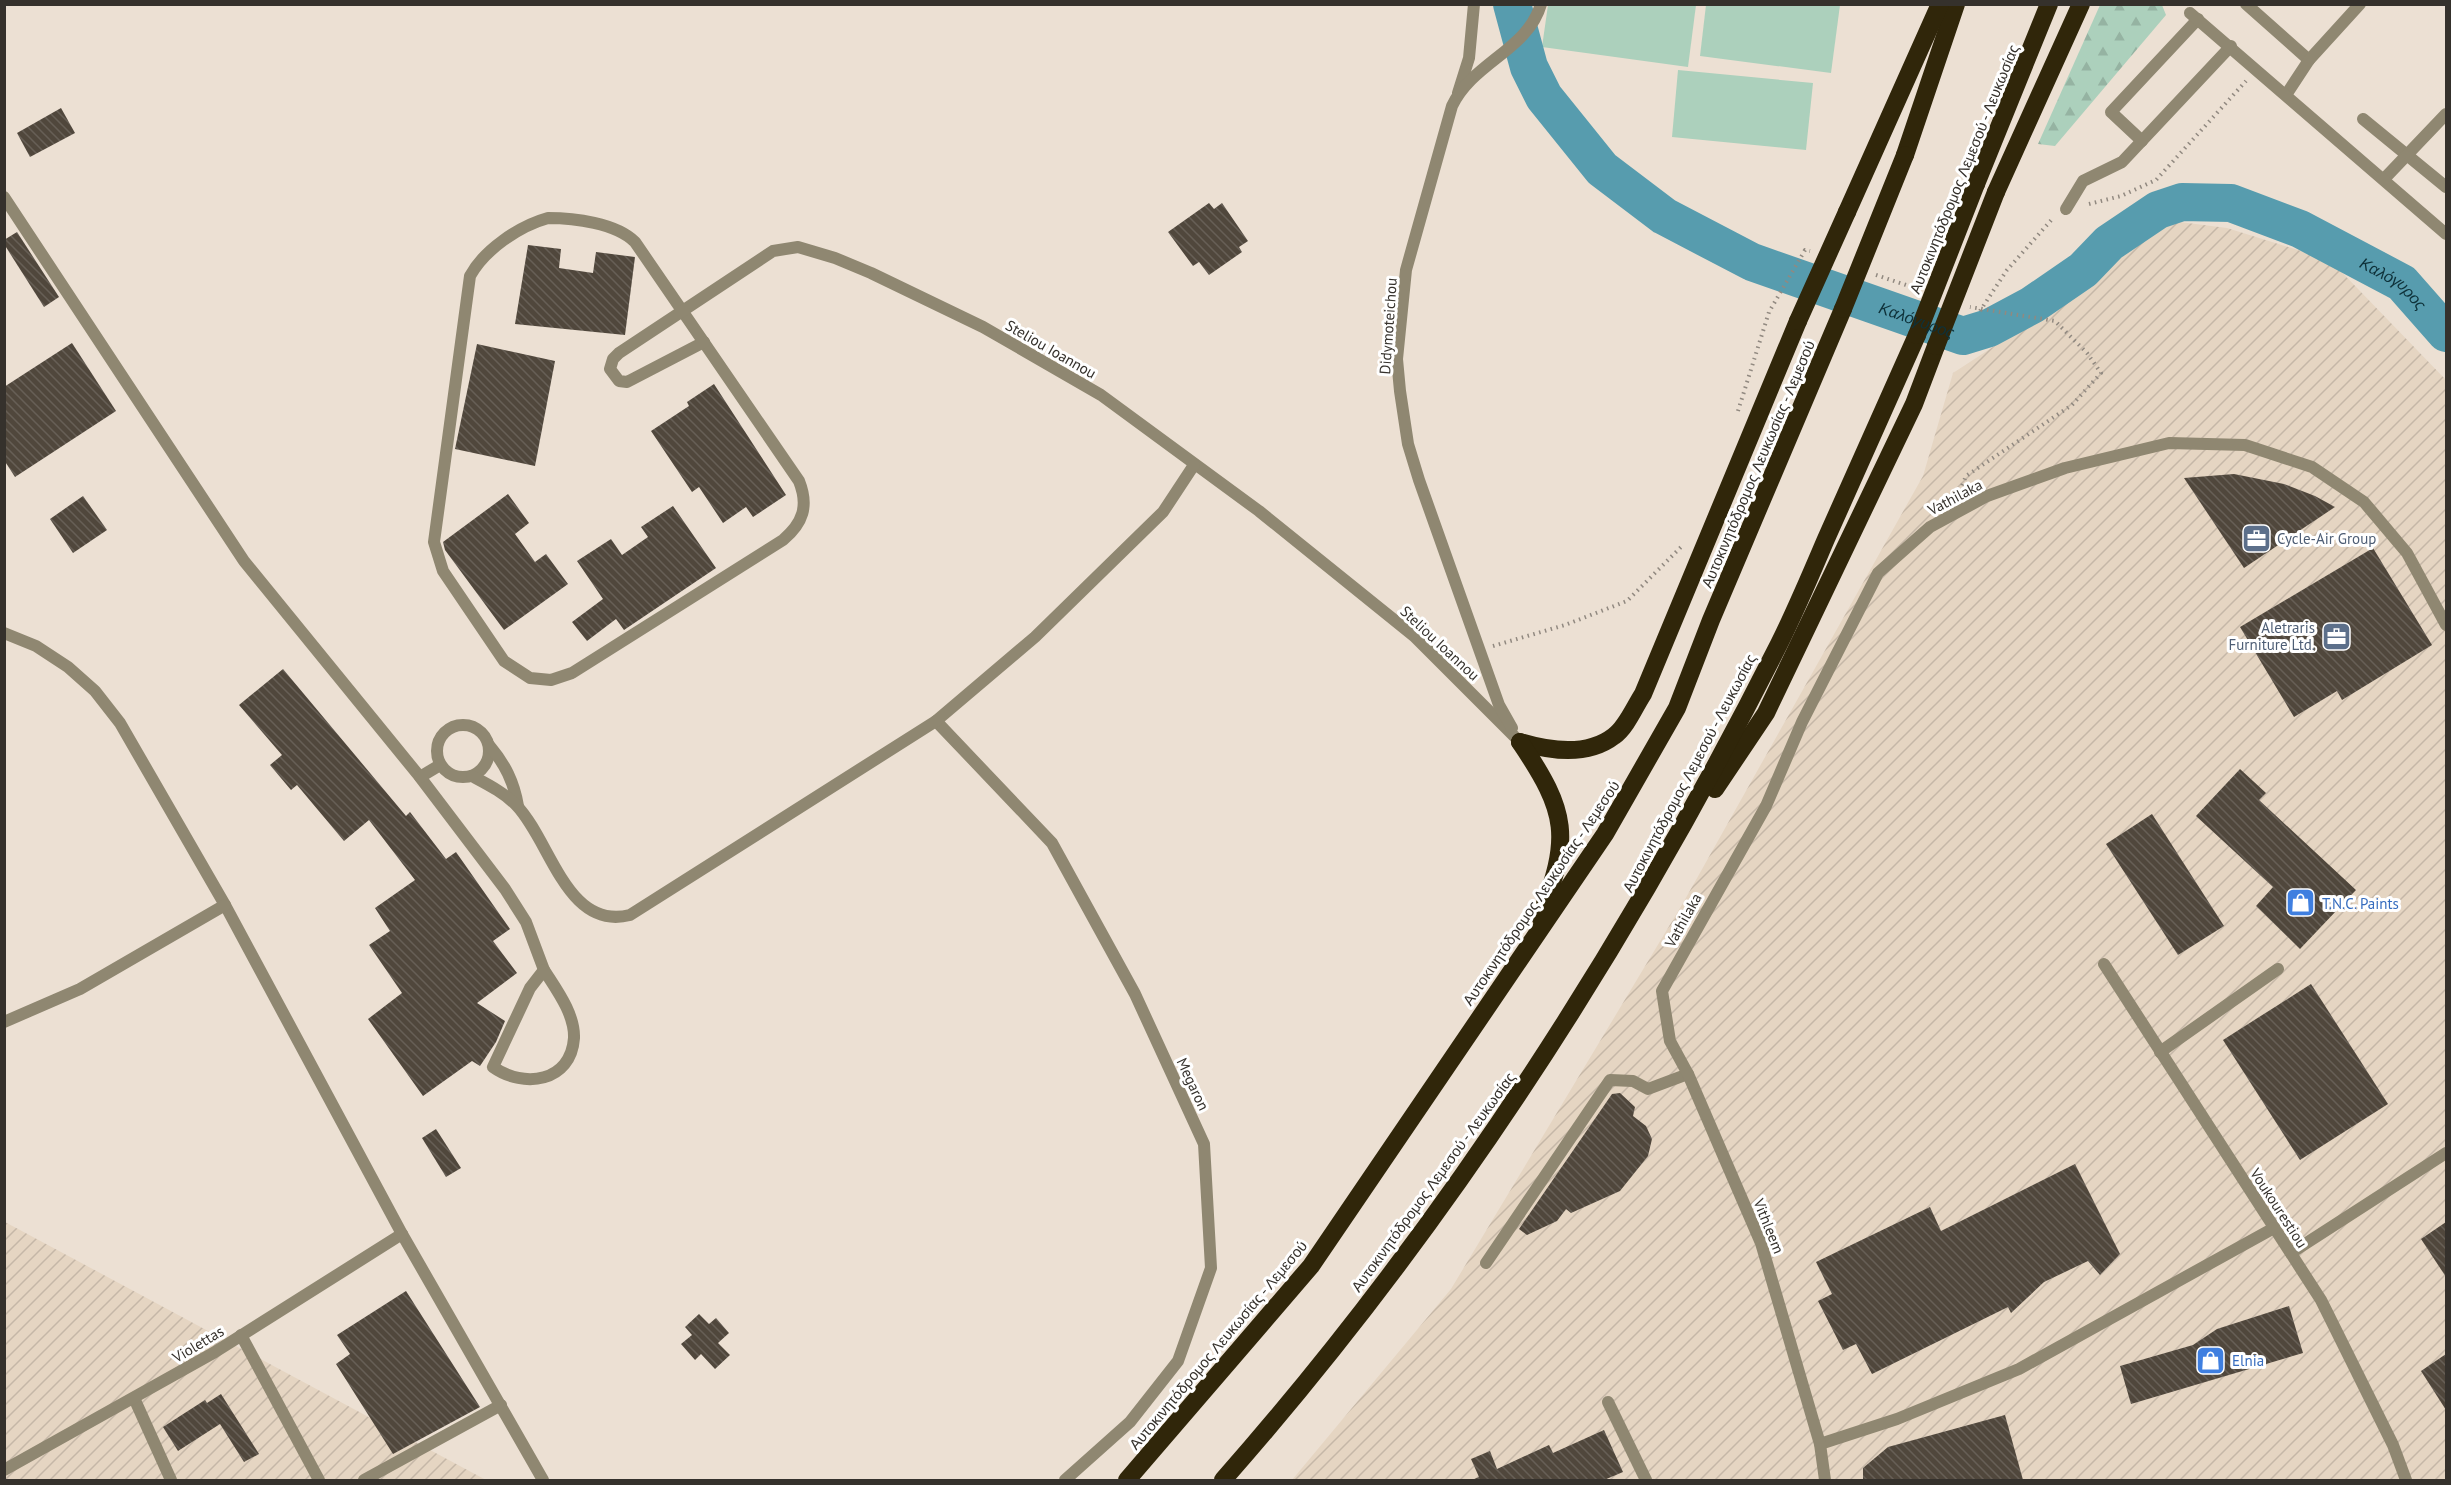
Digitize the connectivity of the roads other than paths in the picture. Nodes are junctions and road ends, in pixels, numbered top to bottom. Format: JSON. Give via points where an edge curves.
{"nodes":[{"id":1,"x":1474,"y":4,"type":"edge"},
{"id":2,"x":1542,"y":4,"type":"edge"},
{"id":3,"x":1940,"y":4,"type":"edge"},
{"id":4,"x":1956,"y":4,"type":"edge"},
{"id":5,"x":1967,"y":4,"type":"edge"},
{"id":6,"x":2049,"y":4,"type":"edge"},
{"id":7,"x":2080,"y":4,"type":"edge"},
{"id":8,"x":2246,"y":4,"type":"edge"},
{"id":9,"x":2360,"y":4,"type":"edge"},
{"id":10,"x":2191,"y":12,"type":"edge"},
{"id":11,"x":2230,"y":46,"type":"junction"},
{"id":12,"x":2309,"y":60,"type":"junction"},
{"id":13,"x":1458,"y":93,"type":"junction"},
{"id":14,"x":2286,"y":95,"type":"junction"},
{"id":15,"x":2446,"y":114,"type":"edge"},
{"id":16,"x":2363,"y":119,"type":"dead end"},
{"id":17,"x":2142,"y":141,"type":"junction"},
{"id":18,"x":1906,"y":151,"type":"junction"},
{"id":19,"x":2406,"y":156,"type":"junction"},
{"id":20,"x":2384,"y":180,"type":"junction"},
{"id":21,"x":2446,"y":187,"type":"edge"},
{"id":22,"x":4,"y":196,"type":"edge"},
{"id":23,"x":2066,"y":209,"type":"road end"},
{"id":24,"x":2446,"y":234,"type":"edge"},
{"id":25,"x":682,"y":310,"type":"junction"},
{"id":26,"x":704,"y":342,"type":"junction"},
{"id":27,"x":1194,"y":465,"type":"junction"},
{"id":28,"x":2446,"y":625,"type":"edge"},
{"id":29,"x":4,"y":633,"type":"edge"},
{"id":30,"x":936,"y":721,"type":"junction"},
{"id":31,"x":1520,"y":742,"type":"junction"},
{"id":32,"x":489,"y":745,"type":"junction"},
{"id":33,"x":440,"y":765,"type":"junction"},
{"id":34,"x":472,"y":776,"type":"junction"},
{"id":35,"x":420,"y":777,"type":"junction"},
{"id":36,"x":518,"y":806,"type":"junction"},
{"id":37,"x":1654,"y":878,"type":"junction"},
{"id":38,"x":225,"y":905,"type":"junction"},
{"id":39,"x":1529,"y":946,"type":"junction"},
{"id":40,"x":2104,"y":964,"type":"dead end"},
{"id":41,"x":2278,"y":969,"type":"dead end"},
{"id":42,"x":544,"y":970,"type":"junction"},
{"id":43,"x":1662,"y":991,"type":"joint"},
{"id":44,"x":4,"y":1022,"type":"edge"},
{"id":45,"x":2160,"y":1052,"type":"junction"},
{"id":46,"x":1688,"y":1074,"type":"junction"},
{"id":47,"x":2446,"y":1153,"type":"edge"},
{"id":48,"x":2274,"y":1228,"type":"junction"},
{"id":49,"x":402,"y":1234,"type":"junction"},
{"id":50,"x":2291,"y":1253,"type":"junction"},
{"id":51,"x":1486,"y":1263,"type":"dead end"},
{"id":52,"x":241,"y":1335,"type":"junction"},
{"id":53,"x":134,"y":1398,"type":"junction"},
{"id":54,"x":1608,"y":1402,"type":"dead end"},
{"id":55,"x":501,"y":1405,"type":"junction"},
{"id":56,"x":1820,"y":1444,"type":"junction"},
{"id":57,"x":4,"y":1470,"type":"edge"},
{"id":58,"x":171,"y":1480,"type":"edge"},
{"id":59,"x":319,"y":1480,"type":"edge"},
{"id":60,"x":364,"y":1480,"type":"edge"},
{"id":61,"x":543,"y":1480,"type":"edge"},
{"id":62,"x":1065,"y":1480,"type":"edge"},
{"id":63,"x":1127,"y":1480,"type":"edge"},
{"id":64,"x":1224,"y":1480,"type":"edge"},
{"id":65,"x":1646,"y":1480,"type":"edge"},
{"id":66,"x":1825,"y":1480,"type":"edge"},
{"id":67,"x":2406,"y":1480,"type":"edge"}],
"edges":[{"from":1,"to":13,"type":"street","via":[[1469,58]]},
{"from":2,"to":13,"type":"street","name":"Didymoteichou","via":[[1528,32]]},
{"from":3,"to":31,"type":"highway","bridge":true,"via":[[1798,321],[1643,694],[1615,736],[1586,749],[1548,751]]},
{"from":4,"to":18,"type":"highway"},
{"from":5,"to":18,"type":"highway","name":"Αυτοκινητόδρομος Λευκωσίας - Λεμεσού"},
{"from":6,"to":37,"type":"highway","name":"Αυτοκινητόδρομος Λεμεσού - Λευκωσίας","bridge":true,"via":[[1917,335],[1781,640]]},
{"from":7,"to":37,"type":"highway","bridge":true,"via":[[1996,192],[1914,404],[1766,713]]},
{"from":8,"to":12,"type":"street"},
{"from":9,"to":12,"type":"street"},
{"from":10,"to":11,"type":"street"},
{"from":10,"to":17,"type":"street","via":[[2111,112]]},
{"from":11,"to":14,"type":"street"},
{"from":11,"to":17,"type":"street"},
{"from":12,"to":14,"type":"street"},
{"from":13,"to":31,"type":"street","name":"Didymoteichou","via":[[1406,270],[1397,359],[1408,444],[1434,526],[1499,705]]},
{"from":14,"to":20,"type":"street"},
{"from":15,"to":19,"type":"street"},
{"from":16,"to":19,"type":"street"},
{"from":17,"to":23,"type":"street","via":[[2122,162],[2083,181]]},
{"from":18,"to":39,"type":"highway","name":"Αυτοκινητόδρομος Λευκωσίας - Λεμεσού","bridge":true,"via":[[1677,708],[1605,834]]},
{"from":19,"to":20,"type":"street"},
{"from":19,"to":21,"type":"street"},
{"from":20,"to":24,"type":"street"},
{"from":22,"to":35,"type":"street","via":[[222,530]]},
{"from":25,"to":26,"type":"street"},
{"from":25,"to":26,"type":"street","name":"Steliou Ioannou","via":[[616,356],[610,364],[612,374],[627,382]]},
{"from":25,"to":26,"type":"street","via":[[631,237],[611,228],[563,219],[548,218],[528,226],[484,255],[470,276],[435,550],[442,571],[504,661],[520,674],[551,680],[572,673],[783,540],[798,525],[805,499],[798,481]]},
{"from":25,"to":27,"type":"street","name":"Steliou Ioannou","via":[[773,251],[798,247],[814,251],[871,273],[1044,360],[1101,395]]},
{"from":27,"to":30,"type":"street","via":[[1163,512],[1035,637]]},
{"from":27,"to":31,"type":"street","name":"Steliou Ioannou","via":[[1260,511],[1414,636]]},
{"from":28,"to":43,"type":"street","name":"Vathilaka","via":[[2407,553],[2364,502],[2312,467],[2245,446],[2169,443],[2065,468],[1987,496],[1930,527],[1878,573],[1802,722],[1766,806]]},
{"from":29,"to":38,"type":"street","via":[[54,657],[109,706]]},
{"from":30,"to":36,"type":"street","via":[[640,910],[619,918],[601,916],[581,904]]},
{"from":30,"to":62,"type":"street","name":"Megaron","via":[[1052,843],[1135,994],[1204,1144],[1211,1268],[1178,1361],[1130,1422]]},
{"from":31,"to":39,"type":"highway","via":[[1555,799],[1561,824],[1555,880]]},
{"from":32,"to":33,"type":"street","via":[[475,727],[450,727],[436,748]]},
{"from":32,"to":34,"type":"street","via":[[485,765]]},
{"from":32,"to":36,"type":"street","via":[[508,772]]},
{"from":33,"to":34,"type":"street","via":[[454,776]]},
{"from":33,"to":35,"type":"street"},
{"from":34,"to":36,"type":"street"},
{"from":35,"to":42,"type":"street","via":[[516,905]]},
{"from":37,"to":64,"type":"highway","name":"Αυτοκινητόδρομος Λεμεσού - Λευκωσίας","via":[[1557,1039],[1385,1283]]},
{"from":38,"to":44,"type":"street","via":[[80,989]]},
{"from":38,"to":49,"type":"street"},
{"from":39,"to":63,"type":"highway","name":"Αυτοκινητόδρομος Λευκωσίας - Λεμεσού","via":[[1311,1266]]},
{"from":40,"to":45,"type":"street","name":"Voukourestiou"},
{"from":41,"to":45,"type":"street"},
{"from":42,"to":42,"type":"street","via":[[530,988],[493,1067],[521,1081],[550,1075],[571,1052],[572,1022]]},
{"from":43,"to":46,"type":"street","name":"Vithleem","via":[[1670,1041]]},
{"from":45,"to":48,"type":"street","name":"Voukourestiou"},
{"from":46,"to":51,"type":"street","via":[[1648,1089],[1633,1081],[1610,1080]]},
{"from":46,"to":56,"type":"street","name":"Vithleem","via":[[1761,1243]]},
{"from":47,"to":50,"type":"street"},
{"from":48,"to":50,"type":"street","name":"Voukourestiou"},
{"from":48,"to":56,"type":"street","via":[[2019,1369],[1897,1419]]},
{"from":49,"to":52,"type":"street","name":"Violettas"},
{"from":49,"to":55,"type":"street"},
{"from":50,"to":67,"type":"street","name":"Voukourestiou","via":[[2321,1300],[2393,1445]]},
{"from":52,"to":53,"type":"street","name":"Violettas"},
{"from":52,"to":59,"type":"street"},
{"from":53,"to":57,"type":"street","name":"Violettas"},
{"from":53,"to":58,"type":"street"},
{"from":54,"to":65,"type":"street"},
{"from":55,"to":60,"type":"street"},
{"from":55,"to":61,"type":"street"},
{"from":56,"to":66,"type":"street","name":"Vithleem"}]}
